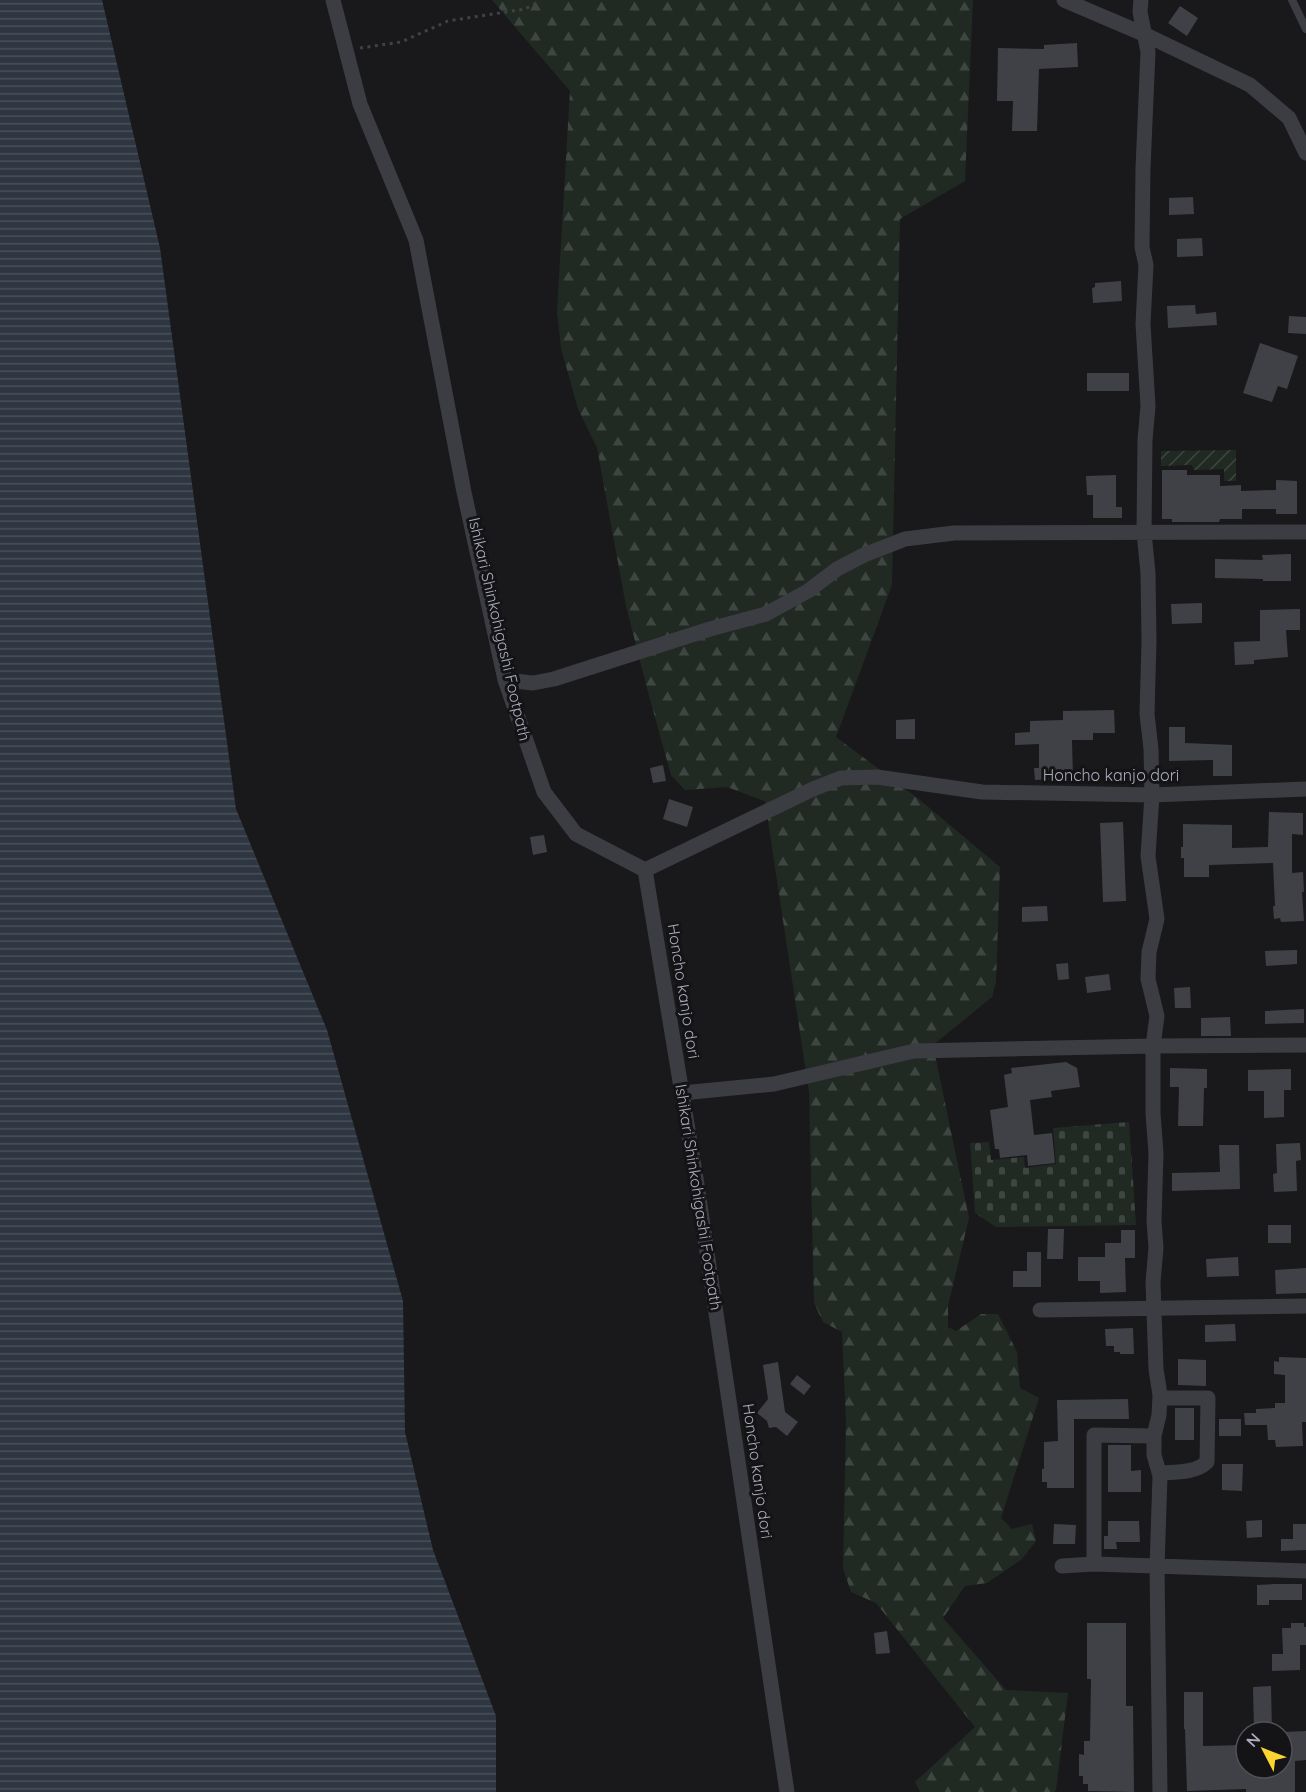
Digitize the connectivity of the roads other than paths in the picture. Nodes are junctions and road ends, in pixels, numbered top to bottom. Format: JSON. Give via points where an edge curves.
{"nodes":[{"id":1,"x":333,"y":0,"type":"edge"},
{"id":2,"x":1064,"y":0,"type":"edge"},
{"id":3,"x":1141,"y":0,"type":"edge"},
{"id":4,"x":1292,"y":0,"type":"edge"},
{"id":5,"x":1306,"y":29,"type":"edge"},
{"id":6,"x":1146,"y":34,"type":"junction"},
{"id":7,"x":1306,"y":153,"type":"edge"},
{"id":8,"x":1144,"y":532,"type":"junction"},
{"id":9,"x":1306,"y":532,"type":"edge"},
{"id":10,"x":505,"y":680,"type":"junction"},
{"id":11,"x":1306,"y":789,"type":"edge"},
{"id":12,"x":1152,"y":795,"type":"junction"},
{"id":13,"x":645,"y":870,"type":"junction"},
{"id":14,"x":1306,"y":1045,"type":"edge"},
{"id":15,"x":1153,"y":1046,"type":"junction"},
{"id":16,"x":682,"y":1094,"type":"junction"},
{"id":17,"x":1306,"y":1306,"type":"edge"},
{"id":18,"x":1154,"y":1309,"type":"junction"},
{"id":19,"x":1040,"y":1310,"type":"dead end"},
{"id":20,"x":1160,"y":1398,"type":"junction"},
{"id":21,"x":1154,"y":1436,"type":"junction"},
{"id":22,"x":1159,"y":1473,"type":"junction"},
{"id":23,"x":1094,"y":1564,"type":"junction"},
{"id":24,"x":1062,"y":1566,"type":"dead end"},
{"id":25,"x":1157,"y":1567,"type":"junction"},
{"id":26,"x":1306,"y":1571,"type":"edge"},
{"id":27,"x":787,"y":1792,"type":"edge"},
{"id":28,"x":1160,"y":1792,"type":"edge"}],
"edges":[{"from":1,"to":10,"type":"street","via":[[360,104],[416,240]]},
{"from":2,"to":6,"type":"street"},
{"from":3,"to":6,"type":"street"},
{"from":4,"to":5,"type":"lane"},
{"from":6,"to":7,"type":"street","via":[[1250,86],[1289,118]]},
{"from":6,"to":8,"type":"street","via":[[1142,247],[1146,265],[1143,324],[1148,406]]},
{"from":8,"to":9,"type":"street"},
{"from":8,"to":10,"type":"street","via":[[954,532],[905,539],[837,569],[808,591],[766,614],[554,679],[533,683]]},
{"from":8,"to":12,"type":"street"},
{"from":10,"to":13,"type":"street","via":[[544,792],[576,834]]},
{"from":11,"to":12,"type":"street","name":"Honcho kanjo dori"},
{"from":12,"to":13,"type":"street","name":"Honcho kanjo dori","via":[[982,792],[877,777],[841,778]]},
{"from":12,"to":15,"type":"street","via":[[1148,856],[1156,919],[1148,979],[1157,1016]]},
{"from":13,"to":16,"type":"street","name":"Honcho kanjo dori"},
{"from":14,"to":15,"type":"street"},
{"from":15,"to":16,"type":"street","via":[[914,1051],[774,1084]]},
{"from":15,"to":18,"type":"street"},
{"from":16,"to":27,"type":"street","name":"Honcho kanjo dori"},
{"from":17,"to":18,"type":"street"},
{"from":18,"to":19,"type":"street"},
{"from":18,"to":20,"type":"street"},
{"from":20,"to":21,"type":"street"},
{"from":20,"to":22,"type":"street","via":[[1208,1398],[1208,1409],[1207,1462],[1192,1470]]},
{"from":21,"to":22,"type":"street"},
{"from":21,"to":23,"type":"street","via":[[1094,1436]]},
{"from":22,"to":25,"type":"street"},
{"from":23,"to":24,"type":"street"},
{"from":23,"to":25,"type":"street"},
{"from":25,"to":26,"type":"street"},
{"from":25,"to":28,"type":"street"}]}
